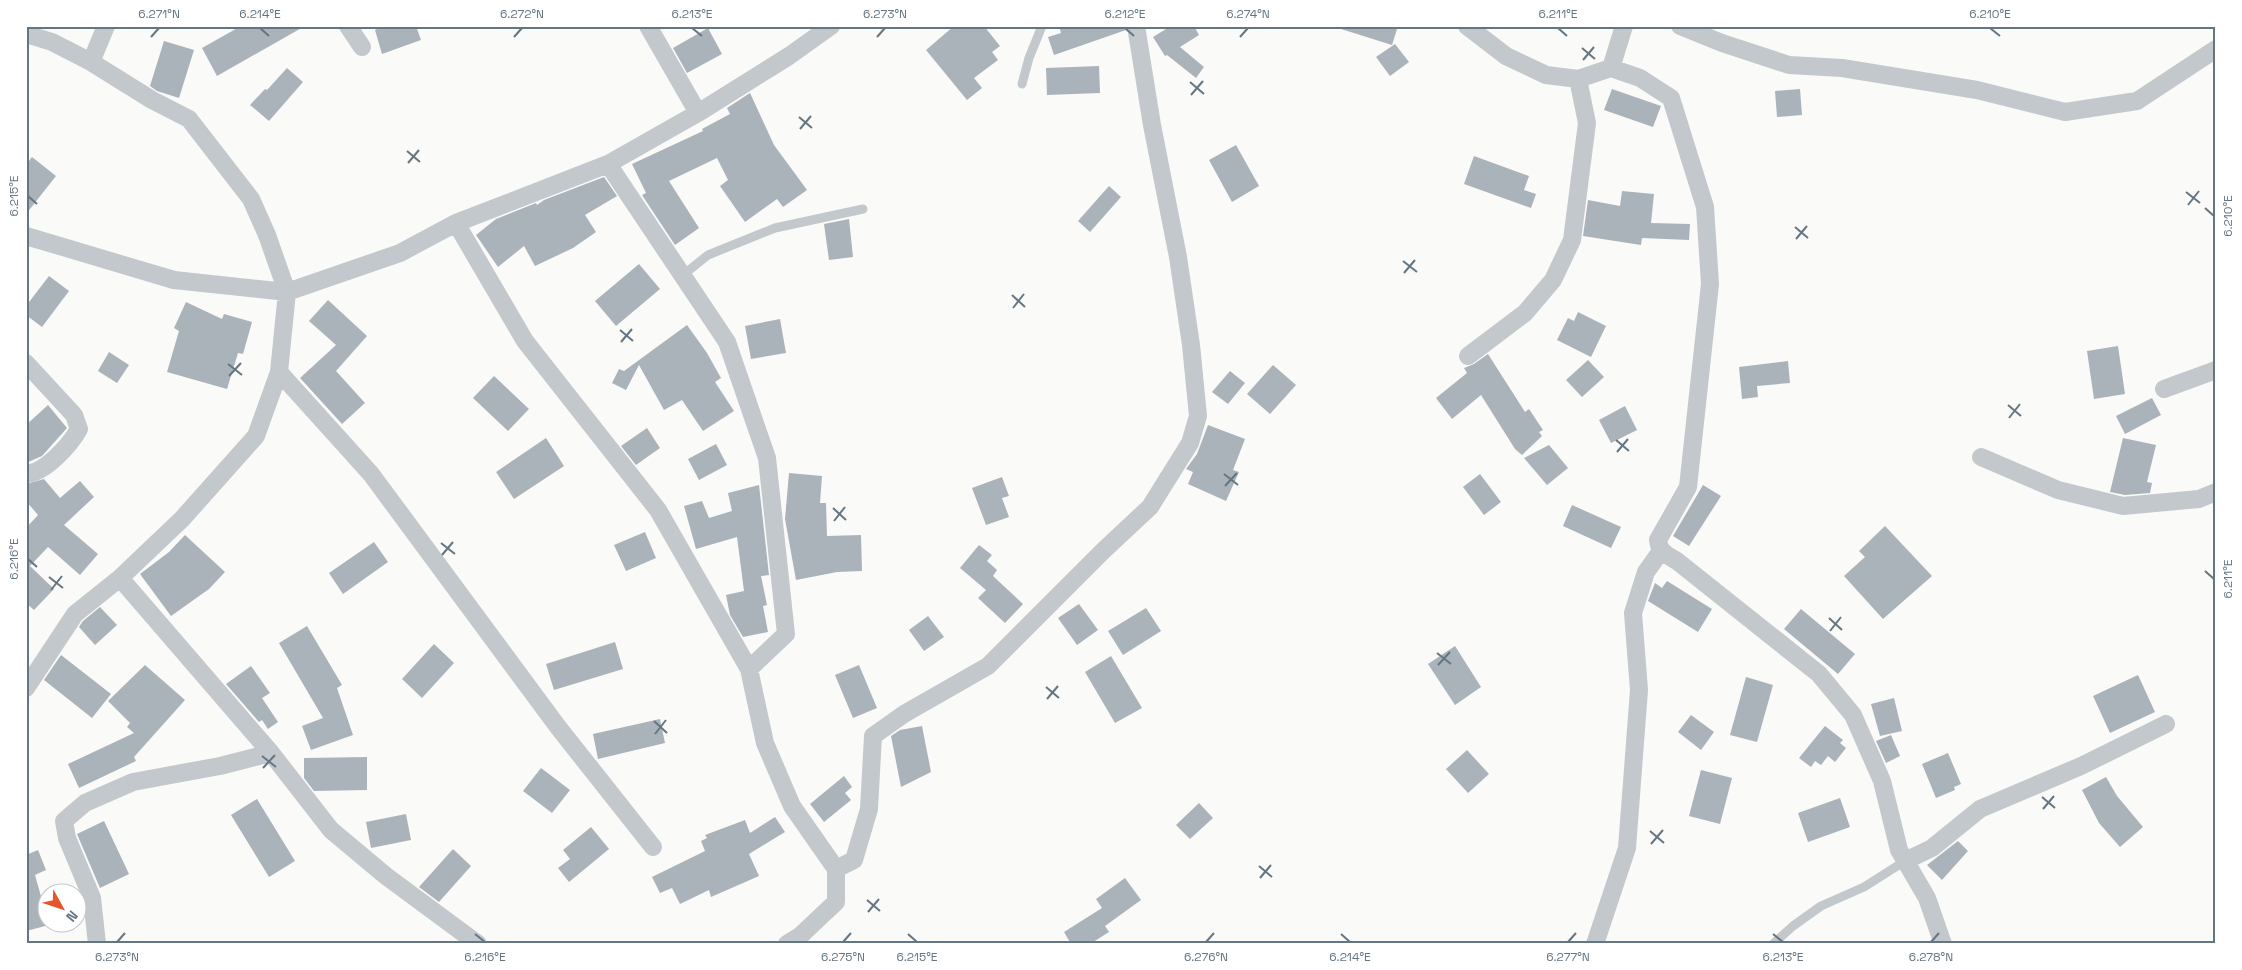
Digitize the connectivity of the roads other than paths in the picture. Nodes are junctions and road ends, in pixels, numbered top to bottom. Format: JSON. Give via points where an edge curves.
{"nodes":[{"id":1,"x":106,"y":26,"type":"edge"},
{"id":2,"x":348,"y":26,"type":"edge"},
{"id":3,"x":648,"y":26,"type":"edge"},
{"id":4,"x":831,"y":26,"type":"edge"},
{"id":5,"x":1042,"y":26,"type":"edge"},
{"id":6,"x":1136,"y":26,"type":"edge"},
{"id":7,"x":1468,"y":26,"type":"edge"},
{"id":8,"x":1624,"y":26,"type":"edge"},
{"id":9,"x":1680,"y":26,"type":"edge"},
{"id":10,"x":26,"y":34,"type":"edge"},
{"id":11,"x":362,"y":47,"type":"dead end"},
{"id":12,"x":2216,"y":49,"type":"edge"},
{"id":13,"x":91,"y":62,"type":"junction"},
{"id":14,"x":1611,"y":68,"type":"junction"},
{"id":15,"x":1578,"y":79,"type":"junction"},
{"id":16,"x":1022,"y":84,"type":"dead end"},
{"id":17,"x":698,"y":113,"type":"junction"},
{"id":18,"x":608,"y":164,"type":"junction"},
{"id":19,"x":863,"y":209,"type":"dead end"},
{"id":20,"x":456,"y":223,"type":"junction"},
{"id":21,"x":26,"y":236,"type":"edge"},
{"id":22,"x":683,"y":275,"type":"junction"},
{"id":23,"x":286,"y":292,"type":"junction"},
{"id":24,"x":1468,"y":356,"type":"dead end"},
{"id":25,"x":26,"y":363,"type":"edge"},
{"id":26,"x":2216,"y":370,"type":"edge"},
{"id":27,"x":279,"y":372,"type":"junction"},
{"id":28,"x":2164,"y":390,"type":"dead end"},
{"id":29,"x":1981,"y":457,"type":"dead end"},
{"id":30,"x":26,"y":474,"type":"edge"},
{"id":31,"x":2216,"y":492,"type":"edge"},
{"id":32,"x":1661,"y":551,"type":"junction"},
{"id":33,"x":120,"y":578,"type":"junction"},
{"id":34,"x":749,"y":669,"type":"junction"},
{"id":35,"x":26,"y":688,"type":"edge"},
{"id":36,"x":2166,"y":724,"type":"dead end"},
{"id":37,"x":271,"y":753,"type":"junction"},
{"id":38,"x":653,"y":848,"type":"dead end"},
{"id":39,"x":1905,"y":861,"type":"junction"},
{"id":40,"x":836,"y":869,"type":"junction"},
{"id":41,"x":97,"y":944,"type":"edge"},
{"id":42,"x":478,"y":944,"type":"edge"},
{"id":43,"x":787,"y":944,"type":"edge"},
{"id":44,"x":1595,"y":944,"type":"edge"},
{"id":45,"x":1773,"y":944,"type":"edge"},
{"id":46,"x":1943,"y":944,"type":"edge"}],
"edges":[{"from":1,"to":13,"type":"street"},
{"from":2,"to":11,"type":"street"},
{"from":3,"to":17,"type":"street"},
{"from":4,"to":17,"type":"street"},
{"from":5,"to":16,"type":"lane"},
{"from":6,"to":40,"type":"street","via":[[1191,345],[1198,416],[1190,443],[1150,507],[988,666],[904,714],[873,736],[864,826],[854,860]]},
{"from":7,"to":15,"type":"street","via":[[1506,56],[1546,75]]},
{"from":8,"to":14,"type":"street"},
{"from":9,"to":12,"type":"street","via":[[1790,65],[1842,68],[1977,90],[2065,112],[2137,101]]},
{"from":10,"to":13,"type":"street","via":[[52,42]]},
{"from":13,"to":23,"type":"street","via":[[189,119],[251,199]]},
{"from":14,"to":15,"type":"street"},
{"from":14,"to":32,"type":"street","via":[[1640,78],[1671,98],[1705,207],[1710,284],[1688,488],[1658,540]]},
{"from":15,"to":24,"type":"street","via":[[1587,123],[1572,240],[1553,280],[1525,313]]},
{"from":17,"to":18,"type":"street"},
{"from":18,"to":20,"type":"street"},
{"from":18,"to":22,"type":"street"},
{"from":19,"to":22,"type":"lane","via":[[776,228],[708,256]]},
{"from":20,"to":23,"type":"street","via":[[400,253]]},
{"from":20,"to":34,"type":"street","via":[[525,341],[658,510]]},
{"from":21,"to":23,"type":"street","via":[[174,280]]},
{"from":22,"to":34,"type":"street","via":[[727,342],[767,458],[786,634]]},
{"from":23,"to":27,"type":"street"},
{"from":25,"to":30,"type":"street","via":[[74,415],[79,429],[72,442],[52,460]]},
{"from":26,"to":28,"type":"street"},
{"from":27,"to":33,"type":"street","via":[[256,436],[182,518]]},
{"from":27,"to":38,"type":"street","via":[[371,474],[558,727]]},
{"from":29,"to":31,"type":"street","via":[[2058,490],[2124,506],[2199,499]]},
{"from":32,"to":39,"type":"street","via":[[1819,674],[1853,715],[1882,781],[1899,850]]},
{"from":32,"to":44,"type":"street","via":[[1646,572],[1633,613],[1639,690],[1626,848]]},
{"from":33,"to":35,"type":"street","via":[[75,614]]},
{"from":33,"to":37,"type":"street"},
{"from":34,"to":40,"type":"street","via":[[765,743],[792,806]]},
{"from":36,"to":39,"type":"street","via":[[2081,766],[1980,809],[1932,848]]},
{"from":37,"to":41,"type":"street","via":[[133,782],[86,803],[64,821],[67,838],[92,898]]},
{"from":37,"to":42,"type":"street","via":[[332,830],[386,876]]},
{"from":39,"to":45,"type":"lane","via":[[1864,887],[1821,906]]},
{"from":39,"to":46,"type":"street","via":[[1927,898]]},
{"from":40,"to":43,"type":"street","via":[[836,902]]}]}
